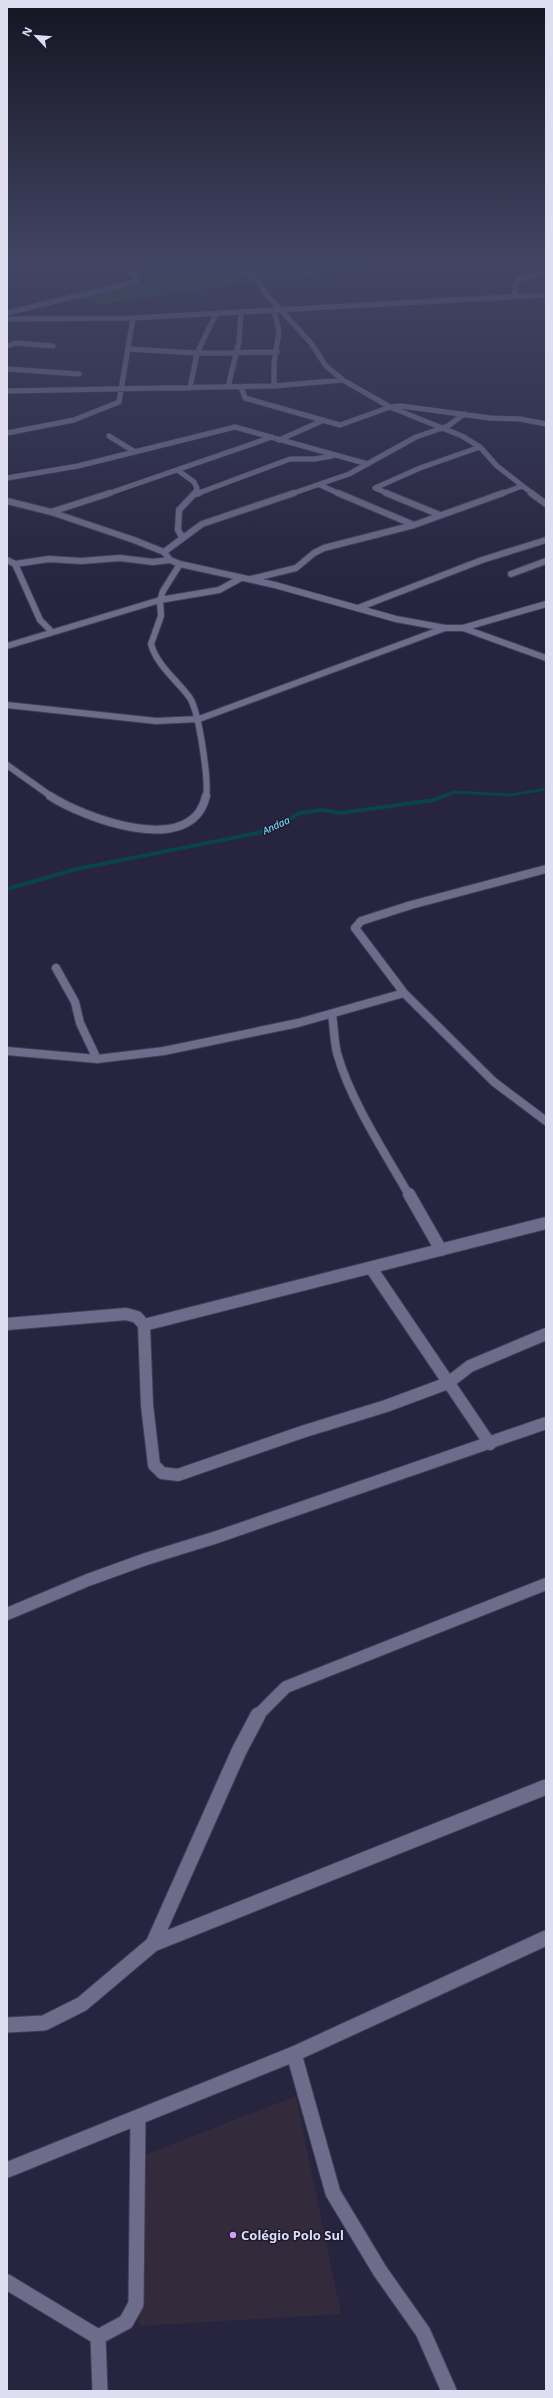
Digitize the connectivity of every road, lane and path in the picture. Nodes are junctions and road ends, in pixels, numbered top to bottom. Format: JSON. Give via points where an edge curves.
{"nodes":[{"id":1,"x":63,"y":373,"type":"edge"},
{"id":2,"x":125,"y":373,"type":"edge"},
{"id":3,"x":193,"y":373,"type":"edge"},
{"id":4,"x":232,"y":373,"type":"edge"},
{"id":5,"x":274,"y":373,"type":"edge"},
{"id":6,"x":334,"y":373,"type":"edge"},
{"id":7,"x":79,"y":374,"type":"dead end"},
{"id":8,"x":343,"y":380,"type":"junction"},
{"id":9,"x":274,"y":386,"type":"junction"},
{"id":10,"x":228,"y":387,"type":"junction"},
{"id":11,"x":242,"y":387,"type":"junction"},
{"id":12,"x":190,"y":388,"type":"junction"},
{"id":13,"x":122,"y":390,"type":"junction"},
{"id":14,"x":7,"y":391,"type":"edge"},
{"id":15,"x":390,"y":407,"type":"junction"},
{"id":16,"x":464,"y":414,"type":"junction"},
{"id":17,"x":324,"y":420,"type":"junction"},
{"id":18,"x":546,"y":424,"type":"edge"},
{"id":19,"x":442,"y":428,"type":"junction"},
{"id":20,"x":8,"y":432,"type":"edge"},
{"id":21,"x":109,"y":436,"type":"dead end"},
{"id":22,"x":272,"y":437,"type":"junction"},
{"id":23,"x":279,"y":440,"type":"junction"},
{"id":24,"x":480,"y":447,"type":"junction"},
{"id":25,"x":135,"y":452,"type":"junction"},
{"id":26,"x":336,"y":455,"type":"junction"},
{"id":27,"x":368,"y":464,"type":"junction"},
{"id":28,"x":179,"y":471,"type":"junction"},
{"id":29,"x":7,"y":478,"type":"edge"},
{"id":30,"x":320,"y":485,"type":"junction"},
{"id":31,"x":522,"y":486,"type":"junction"},
{"id":32,"x":195,"y":494,"type":"junction"},
{"id":33,"x":7,"y":501,"type":"edge"},
{"id":34,"x":546,"y":504,"type":"edge"},
{"id":35,"x":51,"y":512,"type":"junction"},
{"id":36,"x":440,"y":515,"type":"junction"},
{"id":37,"x":414,"y":524,"type":"junction"},
{"id":38,"x":182,"y":536,"type":"junction"},
{"id":39,"x":546,"y":540,"type":"edge"},
{"id":40,"x":164,"y":552,"type":"junction"},
{"id":41,"x":7,"y":560,"type":"edge"},
{"id":42,"x":170,"y":560,"type":"junction"},
{"id":43,"x":546,"y":561,"type":"edge"},
{"id":44,"x":15,"y":564,"type":"junction"},
{"id":45,"x":180,"y":564,"type":"junction"},
{"id":46,"x":510,"y":574,"type":"dead end"},
{"id":47,"x":244,"y":579,"type":"junction"},
{"id":48,"x":160,"y":600,"type":"junction"},
{"id":49,"x":546,"y":604,"type":"edge"},
{"id":50,"x":358,"y":608,"type":"junction"},
{"id":51,"x":445,"y":628,"type":"junction"},
{"id":52,"x":463,"y":628,"type":"junction"},
{"id":53,"x":52,"y":632,"type":"junction"},
{"id":54,"x":7,"y":646,"type":"edge"},
{"id":55,"x":546,"y":652,"type":"edge"},
{"id":56,"x":537,"y":654,"type":"junction"},
{"id":57,"x":546,"y":658,"type":"edge"},
{"id":58,"x":7,"y":705,"type":"edge"},
{"id":59,"x":198,"y":719,"type":"junction"},
{"id":60,"x":7,"y":765,"type":"edge"},
{"id":61,"x":546,"y":869,"type":"edge"},
{"id":62,"x":56,"y":968,"type":"dead end"},
{"id":63,"x":404,"y":993,"type":"junction"},
{"id":64,"x":332,"y":1014,"type":"junction"},
{"id":65,"x":7,"y":1051,"type":"edge"},
{"id":66,"x":97,"y":1059,"type":"junction"},
{"id":67,"x":546,"y":1121,"type":"edge"},
{"id":68,"x":546,"y":1223,"type":"edge"},
{"id":69,"x":441,"y":1250,"type":"junction"},
{"id":70,"x":371,"y":1268,"type":"junction"},
{"id":71,"x":7,"y":1324,"type":"edge"},
{"id":72,"x":144,"y":1325,"type":"junction"},
{"id":73,"x":546,"y":1334,"type":"edge"},
{"id":74,"x":448,"y":1382,"type":"junction"},
{"id":75,"x":546,"y":1423,"type":"edge"},
{"id":76,"x":490,"y":1444,"type":"junction"},
{"id":77,"x":546,"y":1584,"type":"edge"},
{"id":78,"x":7,"y":1614,"type":"edge"},
{"id":79,"x":546,"y":1787,"type":"edge"},
{"id":80,"x":546,"y":1938,"type":"edge"},
{"id":81,"x":153,"y":1944,"type":"junction"},
{"id":82,"x":7,"y":2025,"type":"edge"},
{"id":83,"x":294,"y":2054,"type":"junction"},
{"id":84,"x":138,"y":2118,"type":"junction"},
{"id":85,"x":7,"y":2170,"type":"edge"},
{"id":86,"x":7,"y":2282,"type":"edge"},
{"id":87,"x":98,"y":2337,"type":"junction"},
{"id":88,"x":100,"y":2391,"type":"edge"},
{"id":89,"x":449,"y":2391,"type":"edge"}],
"edges":[{"from":1,"to":7,"type":"street"},
{"from":2,"to":13,"type":"street"},
{"from":3,"to":12,"type":"street"},
{"from":4,"to":10,"type":"street"},
{"from":5,"to":9,"type":"street"},
{"from":6,"to":8,"type":"street"},
{"from":8,"to":9,"type":"street"},
{"from":8,"to":15,"type":"street"},
{"from":9,"to":11,"type":"street"},
{"from":10,"to":11,"type":"street"},
{"from":10,"to":12,"type":"street"},
{"from":11,"to":17,"type":"street","via":[[245,398]]},
{"from":12,"to":13,"type":"street"},
{"from":13,"to":14,"type":"street"},
{"from":13,"to":20,"type":"street","via":[[119,402],[115,405],[74,420]]},
{"from":15,"to":16,"type":"street"},
{"from":15,"to":17,"type":"street","via":[[343,425]]},
{"from":15,"to":19,"type":"street"},
{"from":16,"to":18,"type":"street"},
{"from":16,"to":19,"type":"street"},
{"from":17,"to":23,"type":"street"},
{"from":19,"to":24,"type":"street"},
{"from":19,"to":27,"type":"street","via":[[416,437]]},
{"from":21,"to":25,"type":"street"},
{"from":22,"to":23,"type":"street"},
{"from":22,"to":25,"type":"street","via":[[243,428],[230,428]]},
{"from":22,"to":28,"type":"street"},
{"from":23,"to":26,"type":"street"},
{"from":24,"to":31,"type":"street","via":[[497,466]]},
{"from":24,"to":36,"type":"street","via":[[420,468],[375,488]]},
{"from":25,"to":29,"type":"street"},
{"from":26,"to":27,"type":"street"},
{"from":26,"to":32,"type":"street","via":[[315,459],[290,459]]},
{"from":27,"to":30,"type":"street"},
{"from":28,"to":32,"type":"street","via":[[194,482],[197,488]]},
{"from":28,"to":35,"type":"street"},
{"from":30,"to":37,"type":"street"},
{"from":30,"to":38,"type":"street","via":[[202,524]]},
{"from":31,"to":34,"type":"street"},
{"from":31,"to":36,"type":"street"},
{"from":32,"to":38,"type":"street","via":[[179,510],[178,530]]},
{"from":33,"to":35,"type":"street"},
{"from":35,"to":40,"type":"street"},
{"from":36,"to":37,"type":"street"},
{"from":37,"to":47,"type":"street","via":[[324,548],[296,568]]},
{"from":38,"to":40,"type":"street"},
{"from":39,"to":50,"type":"street","via":[[482,560]]},
{"from":40,"to":42,"type":"street"},
{"from":41,"to":44,"type":"street"},
{"from":42,"to":44,"type":"street","via":[[152,562],[120,558],[81,561],[50,559]]},
{"from":42,"to":45,"type":"street"},
{"from":43,"to":46,"type":"street"},
{"from":44,"to":53,"type":"street","via":[[40,620]]},
{"from":45,"to":47,"type":"street"},
{"from":45,"to":48,"type":"street","via":[[167,583]]},
{"from":47,"to":48,"type":"street","via":[[219,590]]},
{"from":47,"to":50,"type":"street"},
{"from":48,"to":53,"type":"street"},
{"from":48,"to":59,"type":"street","via":[[162,615],[150,642],[154,654],[192,702]]},
{"from":49,"to":52,"type":"street"},
{"from":50,"to":51,"type":"street","via":[[396,619]]},
{"from":51,"to":52,"type":"street"},
{"from":51,"to":59,"type":"street"},
{"from":52,"to":56,"type":"street"},
{"from":53,"to":54,"type":"street"},
{"from":55,"to":56,"type":"street"},
{"from":56,"to":57,"type":"street"},
{"from":58,"to":59,"type":"street","via":[[156,721]]},
{"from":59,"to":60,"type":"street","via":[[209,781],[206,803],[202,811],[187,822],[164,828],[135,829],[104,821],[62,805]]},
{"from":61,"to":63,"type":"street","via":[[467,888],[361,921],[355,928]]},
{"from":62,"to":66,"type":"street","via":[[75,1002],[80,1023]]},
{"from":63,"to":64,"type":"street"},
{"from":63,"to":67,"type":"street","via":[[494,1082]]},
{"from":64,"to":66,"type":"street","via":[[164,1051]]},
{"from":64,"to":69,"type":"street","via":[[338,1054],[349,1080],[375,1133]]},
{"from":65,"to":66,"type":"street"},
{"from":68,"to":69,"type":"street"},
{"from":69,"to":70,"type":"street"},
{"from":70,"to":72,"type":"street"},
{"from":70,"to":74,"type":"street"},
{"from":71,"to":72,"type":"street","via":[[126,1314],[137,1317]]},
{"from":72,"to":74,"type":"street","via":[[147,1405],[154,1465],[162,1473],[178,1475],[226,1460],[302,1432],[386,1406]]},
{"from":73,"to":74,"type":"street","via":[[470,1366]]},
{"from":74,"to":76,"type":"street"},
{"from":75,"to":76,"type":"street"},
{"from":76,"to":78,"type":"street","via":[[146,1559]]},
{"from":77,"to":81,"type":"street","via":[[286,1687],[257,1716]]},
{"from":79,"to":81,"type":"street"},
{"from":80,"to":83,"type":"street"},
{"from":81,"to":82,"type":"street","via":[[82,2004],[44,2023]]},
{"from":83,"to":84,"type":"street"},
{"from":83,"to":89,"type":"street","via":[[333,2193],[380,2270],[423,2332]]},
{"from":84,"to":85,"type":"street"},
{"from":84,"to":87,"type":"street","via":[[136,2304],[126,2322]]},
{"from":86,"to":87,"type":"street"},
{"from":87,"to":88,"type":"street"}]}
